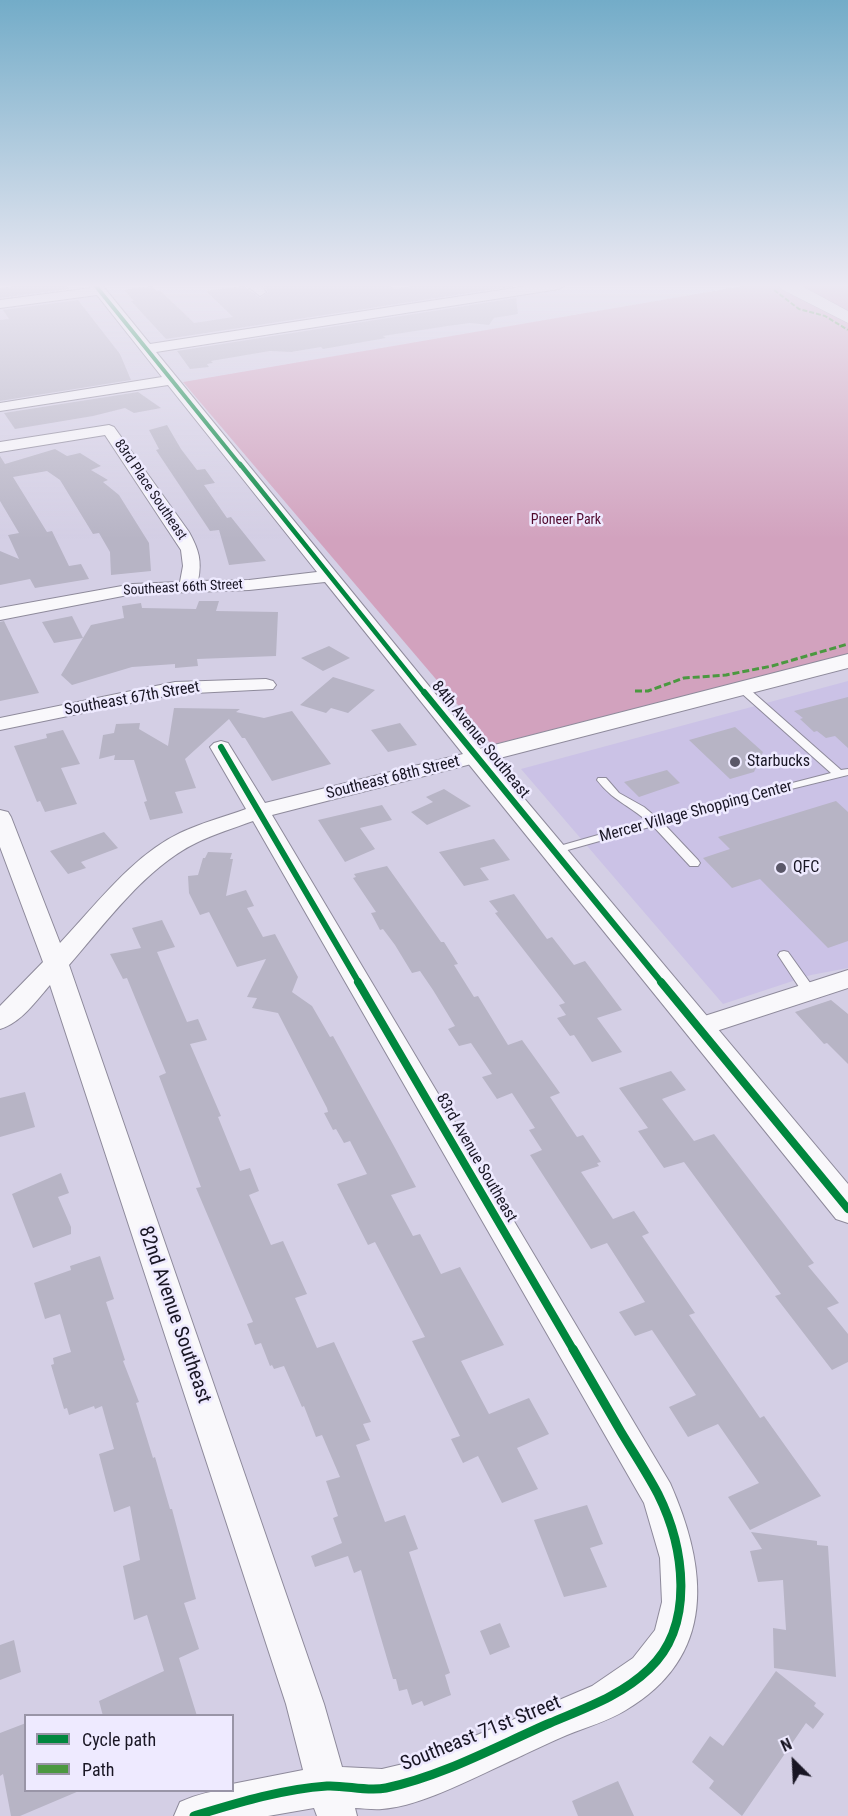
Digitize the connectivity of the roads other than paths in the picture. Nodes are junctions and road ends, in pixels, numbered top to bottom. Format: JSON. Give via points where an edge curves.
{"nodes":[{"id":1,"x":164,"y":370,"type":"edge"},
{"id":2,"x":173,"y":380,"type":"junction"},
{"id":3,"x":0,"y":407,"type":"edge"},
{"id":4,"x":0,"y":447,"type":"edge"},
{"id":5,"x":331,"y":576,"type":"junction"},
{"id":6,"x":188,"y":585,"type":"junction"},
{"id":7,"x":0,"y":614,"type":"edge"},
{"id":8,"x":848,"y":661,"type":"edge"},
{"id":9,"x":266,"y":685,"type":"dead end"},
{"id":10,"x":742,"y":689,"type":"junction"},
{"id":11,"x":0,"y":724,"type":"edge"},
{"id":12,"x":221,"y":747,"type":"dead end"},
{"id":13,"x":476,"y":757,"type":"junction"},
{"id":14,"x":843,"y":773,"type":"edge"},
{"id":15,"x":602,"y":780,"type":"dead end"},
{"id":16,"x":257,"y":812,"type":"junction"},
{"id":17,"x":0,"y":817,"type":"edge"},
{"id":18,"x":655,"y":822,"type":"junction"},
{"id":19,"x":553,"y":851,"type":"junction"},
{"id":20,"x":694,"y":862,"type":"dead end"},
{"id":21,"x":784,"y":955,"type":"dead end"},
{"id":22,"x":56,"y":964,"type":"junction"},
{"id":23,"x":848,"y":979,"type":"edge"},
{"id":24,"x":808,"y":990,"type":"junction"},
{"id":25,"x":0,"y":1020,"type":"edge"},
{"id":26,"x":698,"y":1028,"type":"junction"},
{"id":27,"x":848,"y":1209,"type":"edge"},
{"id":28,"x":681,"y":1591,"type":"joint"},
{"id":29,"x":332,"y":1801,"type":"edge"},
{"id":30,"x":194,"y":1816,"type":"edge"}],
"edges":[{"from":1,"to":2,"type":"street","name":"84th Avenue Southeast"},
{"from":2,"to":3,"type":"street"},
{"from":2,"to":5,"type":"street","name":"84th Avenue Southeast"},
{"from":4,"to":6,"type":"street","name":"83rd Place Southeast","via":[[109,430],[190,550]]},
{"from":5,"to":6,"type":"street","name":"Southeast 66th Street","via":[[249,585]]},
{"from":5,"to":13,"type":"street","name":"84th Avenue Southeast"},
{"from":6,"to":7,"type":"street","name":"Southeast 66th Street","via":[[110,592]]},
{"from":8,"to":10,"type":"street","name":"Southeast 68th Street"},
{"from":9,"to":11,"type":"street","name":"Southeast 67th Street","via":[[165,690]]},
{"from":10,"to":13,"type":"street","name":"Southeast 68th Street"},
{"from":10,"to":14,"type":"lane","name":"Mercer Village Shopping Center"},
{"from":12,"to":16,"type":"street","name":"83rd Avenue Southeast"},
{"from":13,"to":16,"type":"street","name":"Southeast 68th Street"},
{"from":13,"to":19,"type":"street","name":"84th Avenue Southeast"},
{"from":14,"to":18,"type":"lane","name":"Mercer Village Shopping Center"},
{"from":15,"to":18,"type":"lane","via":[[615,795]]},
{"from":16,"to":22,"type":"street","name":"Southeast 68th Street","via":[[207,829],[165,852],[128,884]]},
{"from":16,"to":28,"type":"street","name":"83rd Avenue Southeast","via":[[658,1495],[678,1553]]},
{"from":17,"to":22,"type":"street","name":"82nd Avenue Southeast"},
{"from":18,"to":19,"type":"lane","name":"Mercer Village Shopping Center"},
{"from":18,"to":20,"type":"lane"},
{"from":19,"to":26,"type":"street","name":"84th Avenue Southeast"},
{"from":21,"to":24,"type":"lane"},
{"from":22,"to":25,"type":"street","name":"Southeast 68th Street"},
{"from":22,"to":29,"type":"street","name":"82nd Avenue Southeast","via":[[304,1704]]},
{"from":23,"to":24,"type":"street"},
{"from":24,"to":26,"type":"street"},
{"from":26,"to":27,"type":"street","name":"84th Avenue Southeast"},
{"from":28,"to":29,"type":"street","name":"Southeast 71st Street","via":[[671,1640],[654,1665],[611,1697],[417,1781]]},
{"from":29,"to":30,"type":"street","name":"Southeast 71st Street","via":[[248,1799]]}]}
